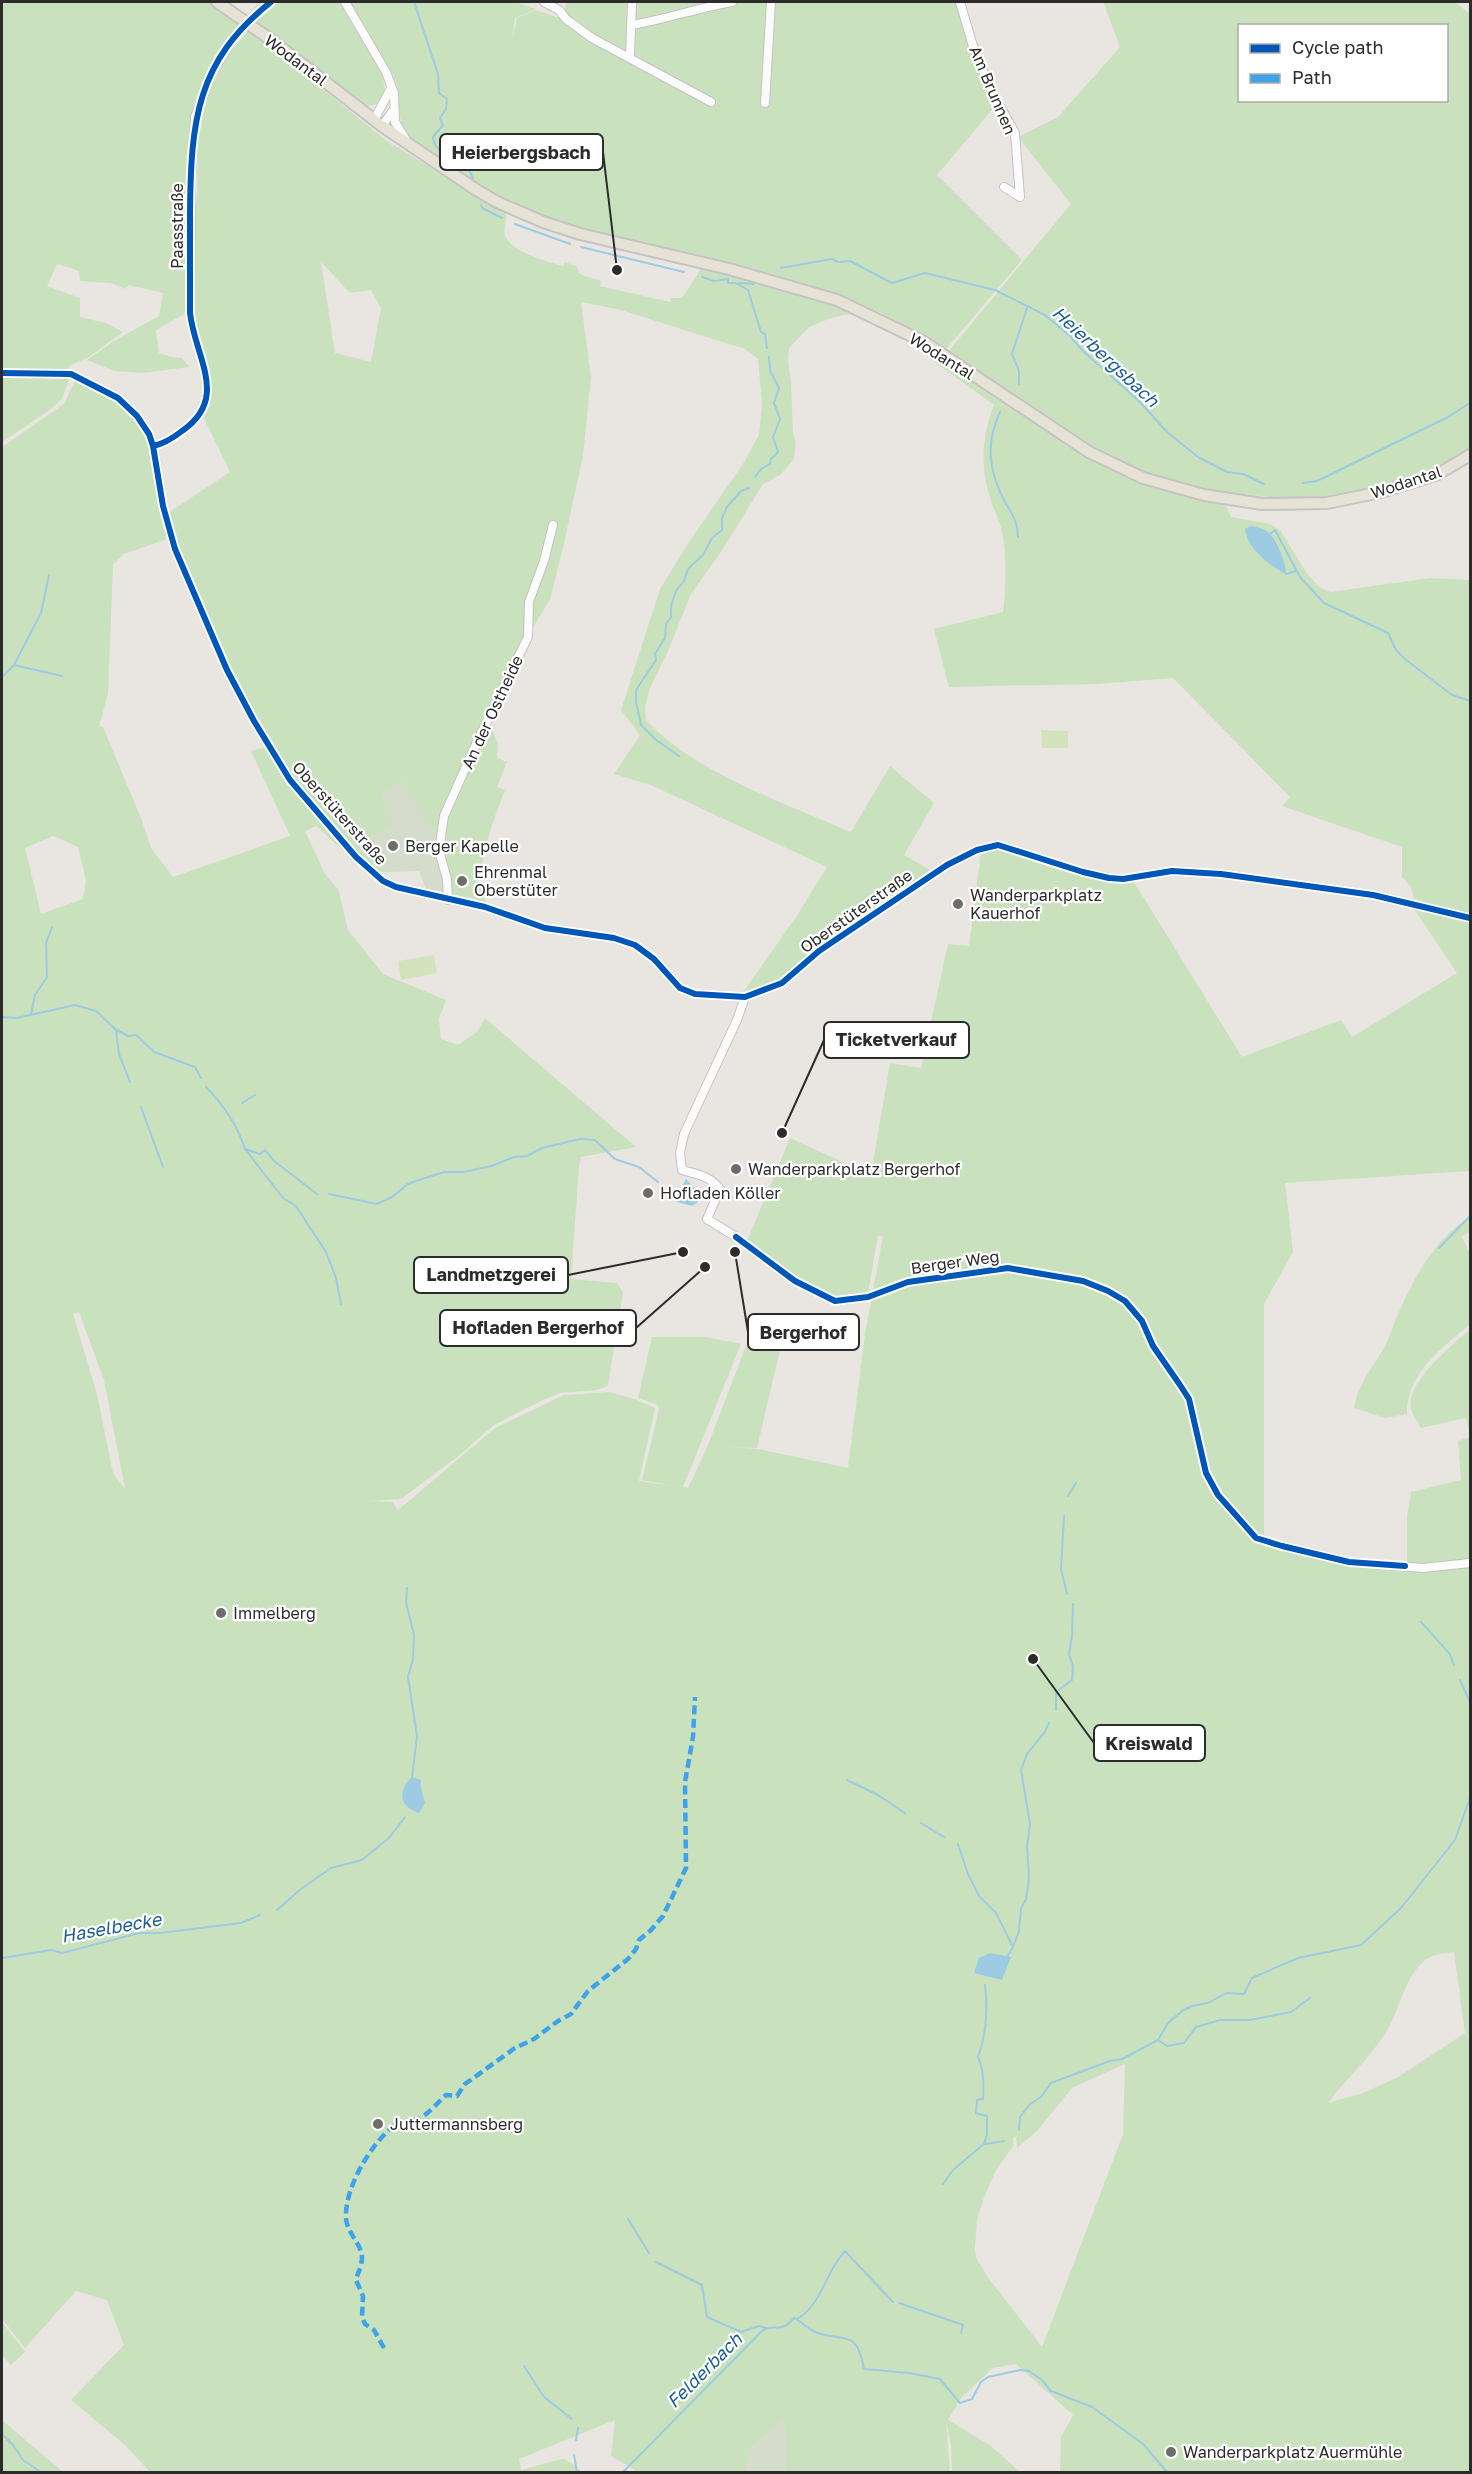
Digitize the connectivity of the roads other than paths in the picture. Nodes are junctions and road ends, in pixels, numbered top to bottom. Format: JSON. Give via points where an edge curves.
{"nodes":[{"id":1,"x":217,"y":2,"type":"edge"},
{"id":2,"x":271,"y":2,"type":"edge"},
{"id":3,"x":345,"y":2,"type":"edge"},
{"id":4,"x":544,"y":2,"type":"edge"},
{"id":5,"x":632,"y":2,"type":"edge"},
{"id":6,"x":732,"y":2,"type":"edge"},
{"id":7,"x":771,"y":2,"type":"edge"},
{"id":8,"x":960,"y":2,"type":"edge"},
{"id":9,"x":632,"y":26,"type":"junction"},
{"id":10,"x":630,"y":56,"type":"junction"},
{"id":11,"x":391,"y":88,"type":"junction"},
{"id":12,"x":711,"y":102,"type":"dead end"},
{"id":13,"x":765,"y":104,"type":"dead end"},
{"id":14,"x":394,"y":109,"type":"junction"},
{"id":15,"x":378,"y":123,"type":"junction"},
{"id":16,"x":413,"y":148,"type":"junction"},
{"id":17,"x":1004,"y":187,"type":"dead end"},
{"id":18,"x":2,"y":373,"type":"edge"},
{"id":19,"x":153,"y":446,"type":"junction"},
{"id":20,"x":1470,"y":455,"type":"edge"},
{"id":21,"x":553,"y":525,"type":"dead end"},
{"id":22,"x":448,"y":900,"type":"junction"},
{"id":23,"x":1470,"y":918,"type":"edge"},
{"id":24,"x":745,"y":997,"type":"junction"},
{"id":25,"x":1470,"y":1563,"type":"edge"}],
"edges":[{"from":1,"to":15,"type":"main road","name":"Wodantal"},
{"from":2,"to":19,"type":"street","name":"Paasstraße","bridge":true,"via":[[235,36],[220,59],[195,117],[190,313],[206,379],[206,404],[193,423],[168,441]]},
{"from":3,"to":11,"type":"street","name":"Wodantal","via":[[386,72]]},
{"from":4,"to":10,"type":"street","via":[[592,38]]},
{"from":5,"to":9,"type":"street"},
{"from":6,"to":9,"type":"street"},
{"from":7,"to":13,"type":"street"},
{"from":8,"to":17,"type":"street","name":"Am Brunnen","via":[[991,90],[1015,133],[1020,197]]},
{"from":9,"to":10,"type":"street"},
{"from":10,"to":12,"type":"street"},
{"from":11,"to":14,"type":"street","name":"Wodantal"},
{"from":11,"to":15,"type":"street"},
{"from":14,"to":15,"type":"street"},
{"from":14,"to":16,"type":"street","name":"Wodantal","via":[[395,122]]},
{"from":15,"to":16,"type":"main road","name":"Wodantal"},
{"from":16,"to":20,"type":"main road","name":"Wodantal","via":[[482,194],[543,222],[837,300],[924,342],[1089,452],[1143,478],[1204,495],[1272,504],[1327,502],[1381,492],[1438,474]]},
{"from":18,"to":19,"type":"street","name":"Oberstüterstraße","via":[[71,374],[94,385],[135,413]]},
{"from":19,"to":22,"type":"street","name":"Oberstüterstraße","via":[[163,506],[185,576],[227,669],[284,772],[356,857],[383,881]]},
{"from":21,"to":22,"type":"street","name":"An der Ostheide","via":[[529,602],[528,637],[444,816],[439,851]]},
{"from":22,"to":24,"type":"street","name":"Oberstüterstraße","via":[[485,907],[545,928],[614,938],[634,945],[654,959],[680,988],[695,994]]},
{"from":23,"to":24,"type":"street","name":"Oberstüterstraße","via":[[1373,895],[1221,874],[1172,871],[1109,878],[998,845],[977,850],[947,865],[819,951],[782,983]]},
{"from":24,"to":25,"type":"street","name":"Berger Weg","via":[[684,1134],[680,1153],[682,1170],[703,1175],[720,1189],[706,1220],[795,1281],[835,1301],[868,1297],[908,1282],[1008,1268],[1083,1281],[1108,1291],[1125,1301],[1142,1321],[1153,1346],[1185,1392],[1206,1473],[1218,1495],[1256,1538],[1349,1562],[1423,1568]]}]}
